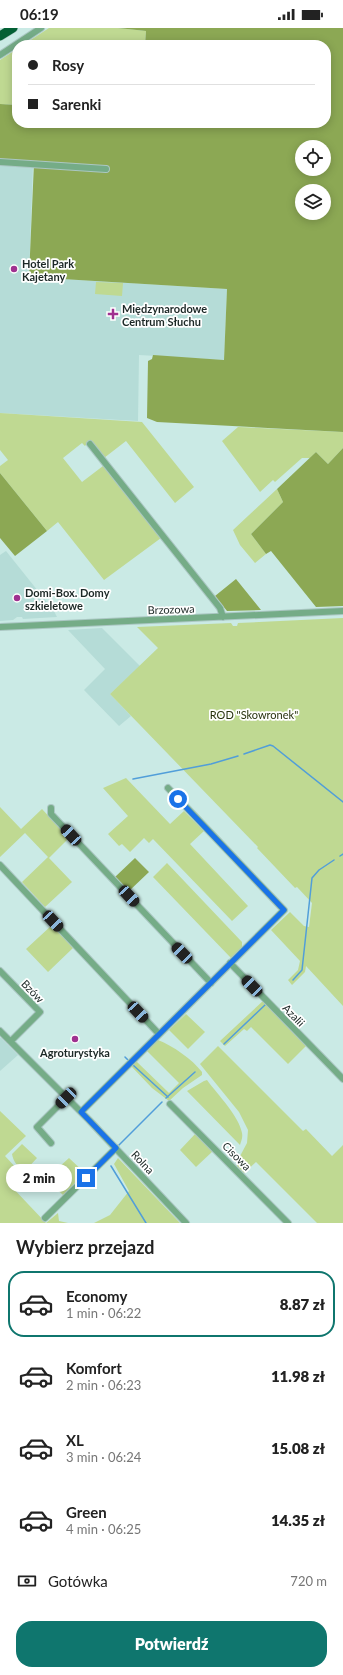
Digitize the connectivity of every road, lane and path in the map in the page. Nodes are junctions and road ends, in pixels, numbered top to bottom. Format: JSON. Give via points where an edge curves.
{"nodes":[{"id":1,"x":13,"y":28,"type":"edge"},
{"id":2,"x":41,"y":28,"type":"edge"},
{"id":3,"x":0,"y":36,"type":"edge"},
{"id":4,"x":23,"y":40,"type":"edge"},
{"id":5,"x":12,"y":47,"type":"edge"},
{"id":6,"x":0,"y":55,"type":"edge"},
{"id":7,"x":0,"y":162,"type":"edge"},
{"id":8,"x":106,"y":169,"type":"dead end"},
{"id":9,"x":90,"y":444,"type":"dead end"},
{"id":10,"x":343,"y":611,"type":"edge"},
{"id":11,"x":224,"y":617,"type":"junction"},
{"id":12,"x":0,"y":627,"type":"edge"},
{"id":13,"x":168,"y":788,"type":"dead end"},
{"id":14,"x":51,"y":808,"type":"dead end"},
{"id":15,"x":0,"y":865,"type":"edge"},
{"id":16,"x":230,"y":963,"type":"junction"},
{"id":17,"x":0,"y":971,"type":"edge"},
{"id":18,"x":211,"y":982,"type":"junction"},
{"id":19,"x":0,"y":1031,"type":"edge"},
{"id":20,"x":159,"y":1034,"type":"junction"},
{"id":21,"x":11,"y":1041,"type":"junction"},
{"id":22,"x":343,"y":1080,"type":"edge"},
{"id":23,"x":66,"y":1098,"type":"junction"},
{"id":24,"x":170,"y":1104,"type":"dead end"},
{"id":25,"x":81,"y":1112,"type":"junction"},
{"id":26,"x":51,"y":1143,"type":"dead end"},
{"id":27,"x":116,"y":1148,"type":"junction"},
{"id":28,"x":45,"y":1218,"type":"dead end"},
{"id":29,"x":186,"y":1223,"type":"edge"},
{"id":30,"x":288,"y":1223,"type":"edge"}],
"edges":[{"from":1,"to":3,"type":"highway"},
{"from":2,"to":4,"type":"street"},
{"from":5,"to":6,"type":"street"},
{"from":7,"to":8,"type":"street"},
{"from":9,"to":11,"type":"street","via":[[220,608]]},
{"from":10,"to":11,"type":"street","name":"Brzozowa"},
{"from":11,"to":12,"type":"street","name":"Brzozowa"},
{"from":13,"to":16,"type":"street","via":[[284,910]]},
{"from":14,"to":18,"type":"street","via":[[51,814]]},
{"from":15,"to":20,"type":"street"},
{"from":16,"to":18,"type":"street"},
{"from":16,"to":22,"type":"street","name":"Azalii"},
{"from":17,"to":21,"type":"street","name":"Bzów","via":[[40,1012]]},
{"from":18,"to":20,"type":"street"},
{"from":19,"to":21,"type":"street","name":"Rolna"},
{"from":20,"to":25,"type":"street"},
{"from":21,"to":23,"type":"street","name":"Rolna"},
{"from":23,"to":25,"type":"street","name":"Rolna"},
{"from":23,"to":26,"type":"street","via":[[37,1127]]},
{"from":24,"to":30,"type":"street","name":"Cisowa"},
{"from":25,"to":27,"type":"street","name":"Rolna"},
{"from":27,"to":28,"type":"street"},
{"from":27,"to":29,"type":"street","name":"Rolna"}]}
